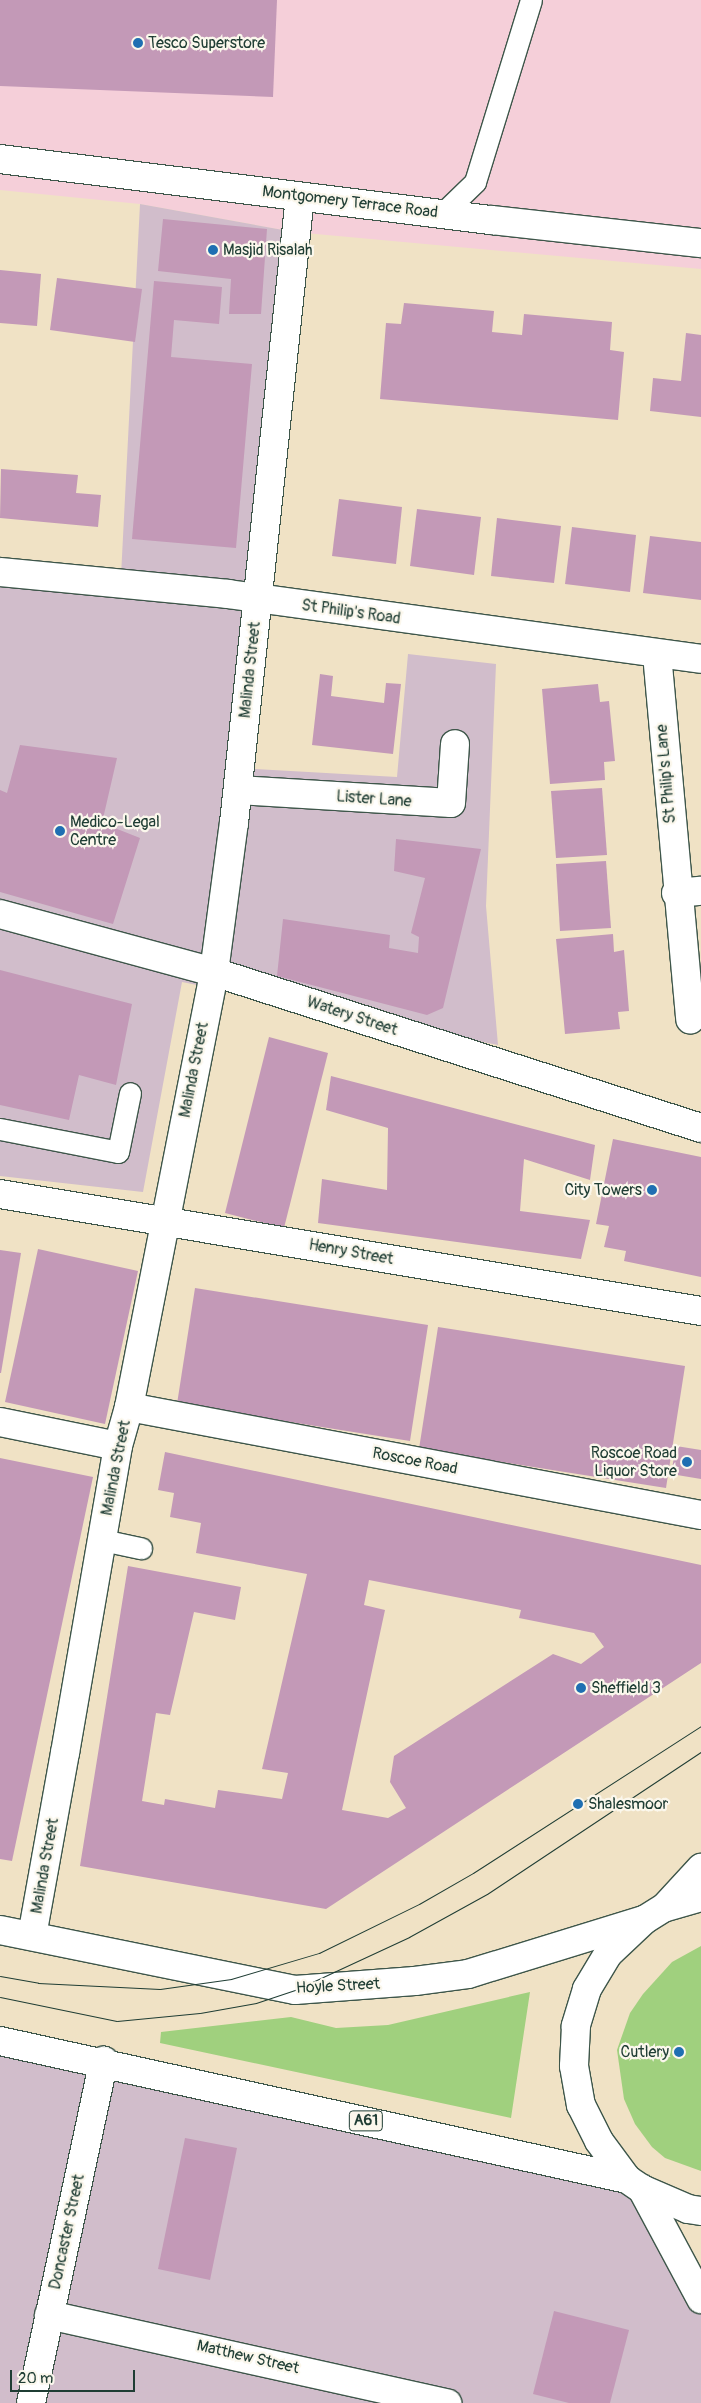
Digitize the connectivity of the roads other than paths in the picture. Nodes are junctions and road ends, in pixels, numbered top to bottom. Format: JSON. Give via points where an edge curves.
{"nodes":[{"id":1,"x":531,"y":0,"type":"edge"},
{"id":2,"x":0,"y":159,"type":"edge"},
{"id":3,"x":300,"y":196,"type":"junction"},
{"id":4,"x":442,"y":214,"type":"junction"},
{"id":5,"x":701,"y":243,"type":"edge"},
{"id":6,"x":0,"y":572,"type":"edge"},
{"id":7,"x":258,"y":599,"type":"junction"},
{"id":8,"x":657,"y":654,"type":"junction"},
{"id":9,"x":701,"y":659,"type":"edge"},
{"id":10,"x":455,"y":744,"type":"dead end"},
{"id":11,"x":238,"y":790,"type":"junction"},
{"id":12,"x":688,"y":892,"type":"edge"},
{"id":13,"x":0,"y":914,"type":"edge"},
{"id":14,"x":214,"y":972,"type":"junction"},
{"id":15,"x":690,"y":1020,"type":"dead end"},
{"id":16,"x":130,"y":1093,"type":"dead end"},
{"id":17,"x":701,"y":1128,"type":"edge"},
{"id":18,"x":0,"y":1129,"type":"edge"},
{"id":19,"x":0,"y":1194,"type":"edge"},
{"id":20,"x":165,"y":1221,"type":"junction"},
{"id":21,"x":701,"y":1310,"type":"edge"},
{"id":22,"x":129,"y":1407,"type":"junction"},
{"id":23,"x":0,"y":1422,"type":"edge"},
{"id":24,"x":118,"y":1446,"type":"junction"},
{"id":25,"x":701,"y":1514,"type":"edge"},
{"id":26,"x":102,"y":1540,"type":"junction"},
{"id":27,"x":141,"y":1548,"type":"dead end"},
{"id":28,"x":701,"y":1868,"type":"edge"},
{"id":29,"x":701,"y":1897,"type":"edge"},
{"id":30,"x":654,"y":1913,"type":"junction"},
{"id":31,"x":0,"y":1930,"type":"edge"},
{"id":32,"x":32,"y":1936,"type":"junction"},
{"id":33,"x":0,"y":2041,"type":"edge"},
{"id":34,"x":104,"y":2061,"type":"junction"},
{"id":35,"x":634,"y":2184,"type":"junction"},
{"id":36,"x":701,"y":2211,"type":"edge"},
{"id":37,"x":701,"y":2299,"type":"edge"},
{"id":38,"x":49,"y":2315,"type":"junction"},
{"id":39,"x":32,"y":2403,"type":"edge"},
{"id":40,"x":447,"y":2403,"type":"edge"}],
"edges":[{"from":1,"to":4,"type":"lane","via":[[475,182]]},
{"from":2,"to":3,"type":"main road","name":"Montgomery Terrace Road"},
{"from":3,"to":4,"type":"main road","name":"Montgomery Terrace Road"},
{"from":3,"to":7,"type":"main road","name":"Malinda Street"},
{"from":4,"to":5,"type":"main road","name":"Montgomery Terrace Road"},
{"from":6,"to":7,"type":"main road","name":"St Philip's Road"},
{"from":7,"to":8,"type":"main road","name":"St Philip's Road"},
{"from":7,"to":11,"type":"main road","name":"Malinda Street"},
{"from":8,"to":9,"type":"main road","name":"St Philip's Road"},
{"from":8,"to":12,"type":"main road","name":"St Philip's Lane"},
{"from":10,"to":11,"type":"main road","name":"Lister Lane","via":[[451,804]]},
{"from":11,"to":14,"type":"main road","name":"Malinda Street"},
{"from":12,"to":15,"type":"main road","name":"St Philip's Lane"},
{"from":13,"to":14,"type":"main road","name":"Watery Street"},
{"from":14,"to":17,"type":"main road","name":"Watery Street"},
{"from":14,"to":20,"type":"main road","name":"Malinda Street"},
{"from":16,"to":18,"type":"lane","via":[[118,1152]]},
{"from":19,"to":20,"type":"main road","name":"Henry Street"},
{"from":20,"to":21,"type":"main road","name":"Henry Street"},
{"from":20,"to":22,"type":"main road","name":"Malinda Street"},
{"from":22,"to":24,"type":"main road","name":"Malinda Street"},
{"from":22,"to":25,"type":"main road","name":"Roscoe Road"},
{"from":23,"to":24,"type":"main road"},
{"from":24,"to":26,"type":"main road","name":"Malinda Street"},
{"from":26,"to":27,"type":"lane"},
{"from":26,"to":32,"type":"main road","name":"Malinda Street"},
{"from":28,"to":30,"type":"main road"},
{"from":29,"to":30,"type":"main road"},
{"from":30,"to":32,"type":"main road","name":"Hoyle Street","via":[[468,1974],[415,1982],[295,1990]]},
{"from":30,"to":35,"type":"main road","via":[[608,1954],[587,1989],[576,2026],[574,2066],[581,2105],[599,2141]]},
{"from":31,"to":32,"type":"main road","name":"Hoyle Street"},
{"from":33,"to":34,"type":"main road","number":"A61"},
{"from":34,"to":35,"type":"main road","number":"A61"},
{"from":34,"to":38,"type":"main road","name":"Doncaster Street"},
{"from":35,"to":36,"type":"main road","number":"A61","via":[[688,2209]]},
{"from":35,"to":37,"type":"main road"},
{"from":38,"to":39,"type":"main road","name":"Doncaster Street"},
{"from":38,"to":40,"type":"main road","name":"Matthew Street"}]}
